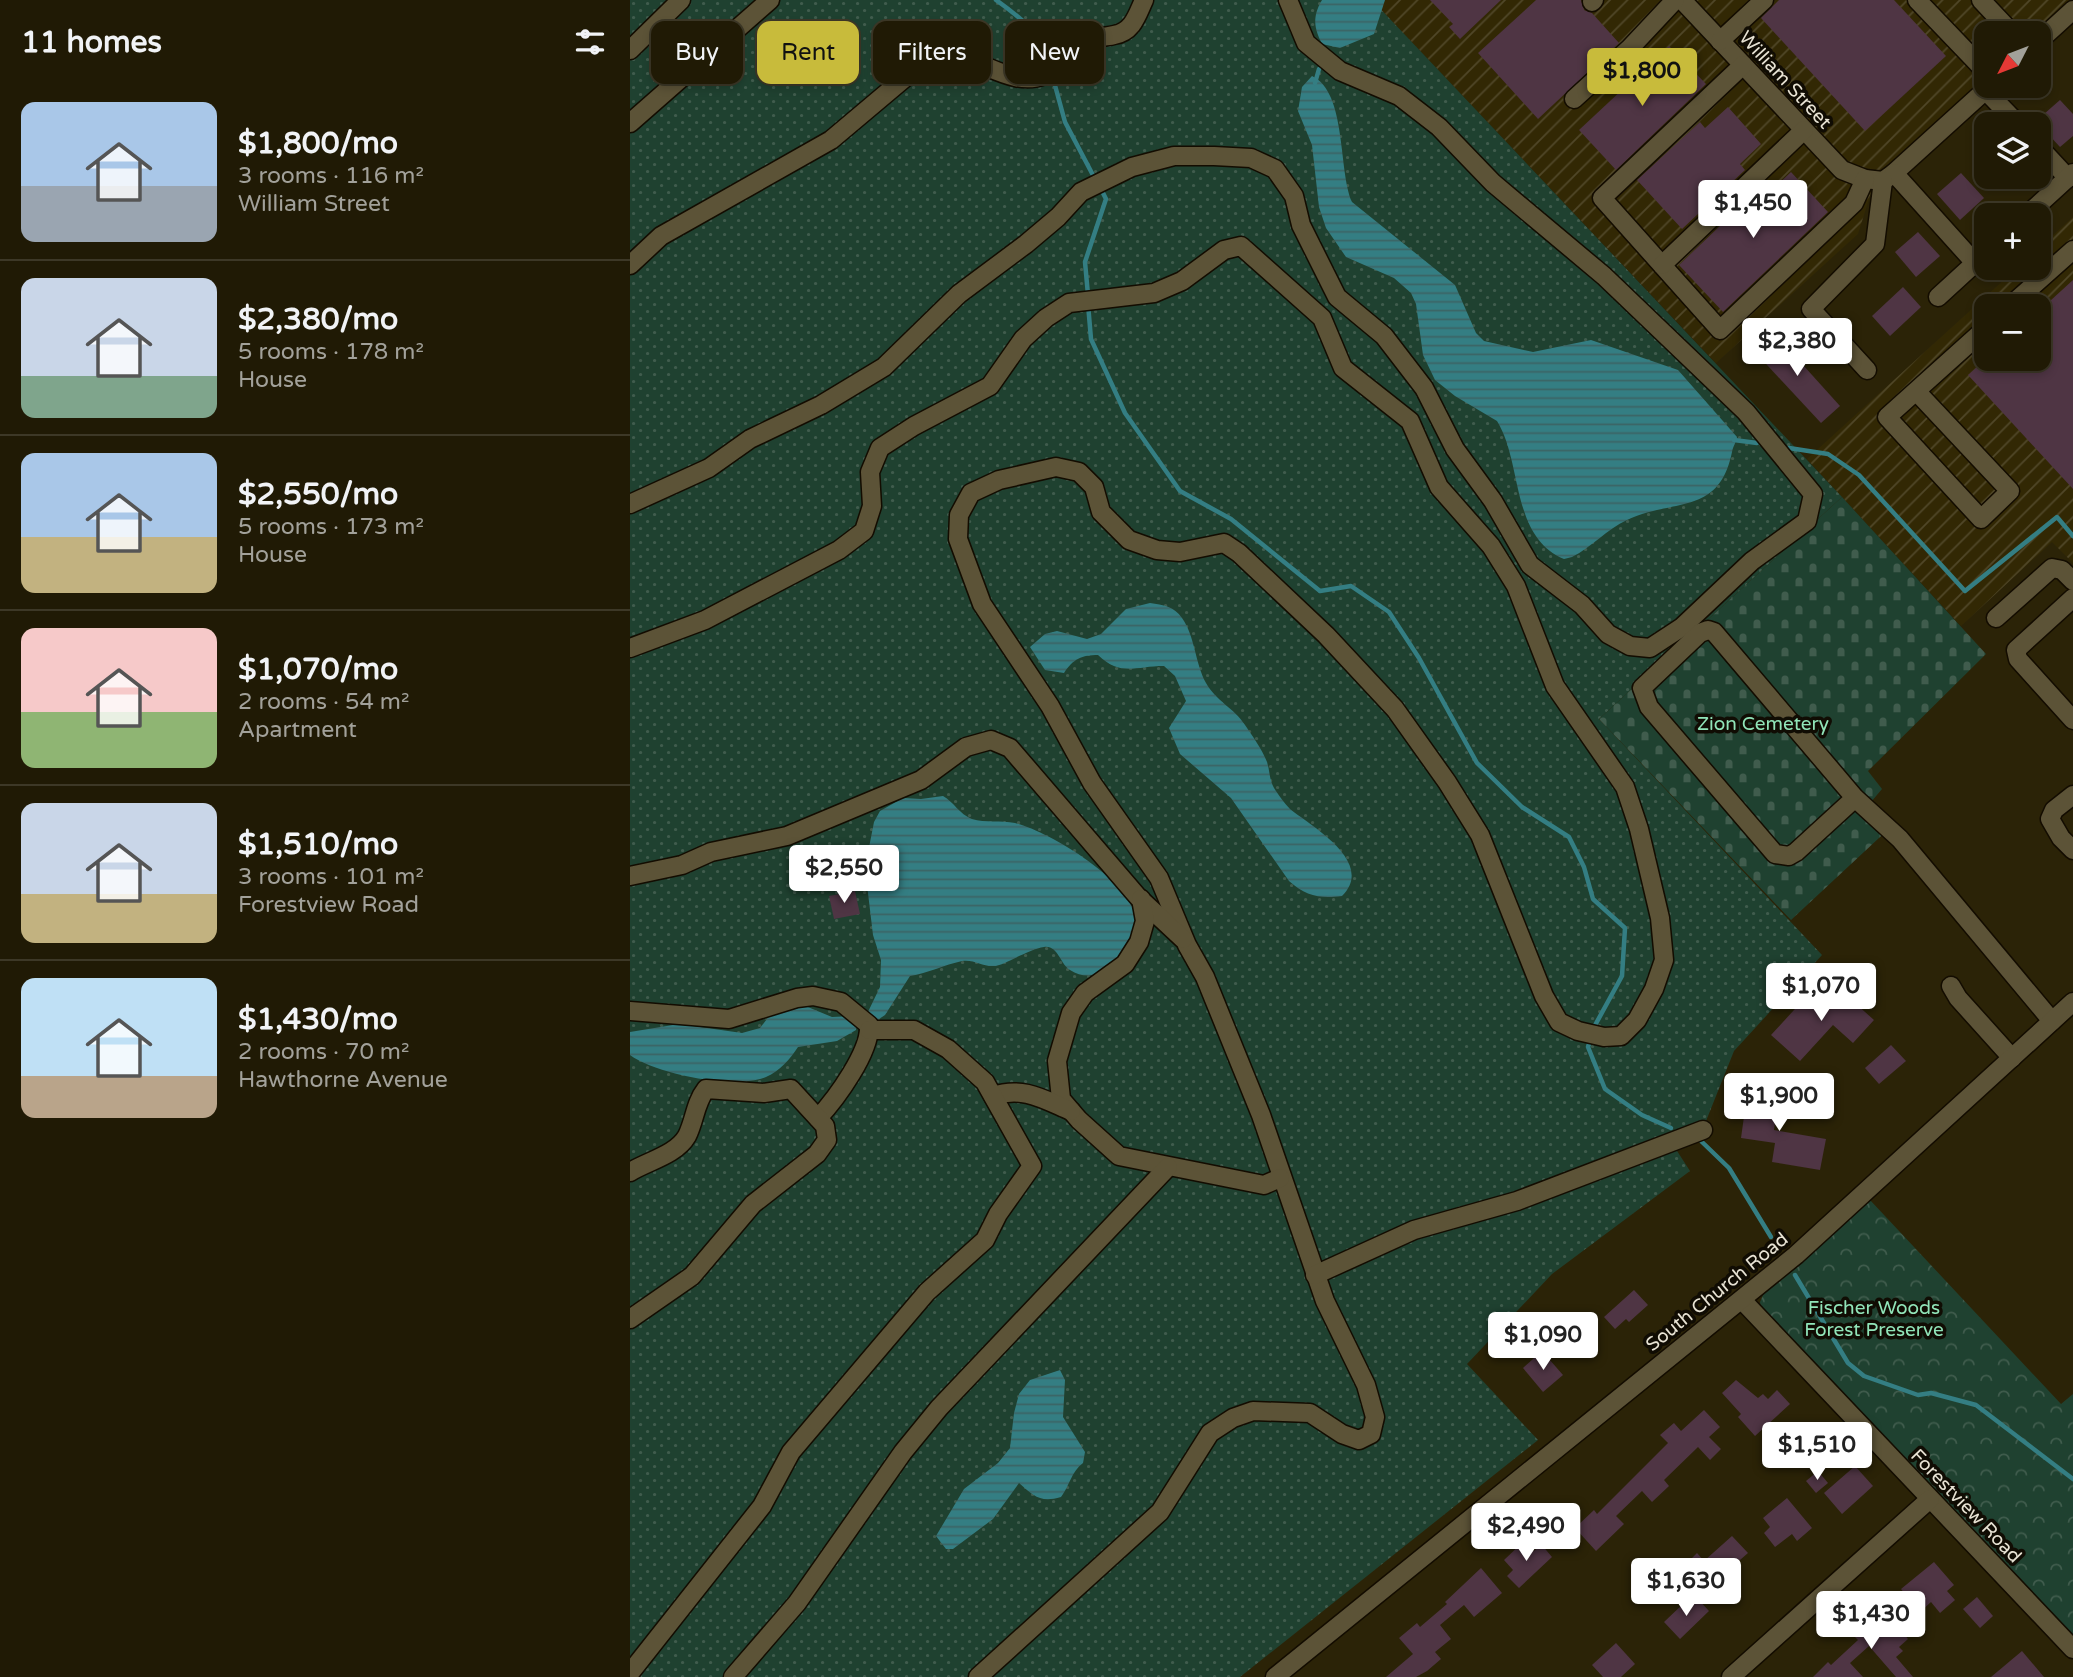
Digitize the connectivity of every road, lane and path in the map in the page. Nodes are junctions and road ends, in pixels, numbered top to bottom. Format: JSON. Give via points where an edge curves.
{"nodes":[{"id":1,"x":681,"y":0,"type":"edge"},
{"id":2,"x":771,"y":0,"type":"edge"},
{"id":3,"x":1144,"y":0,"type":"edge"},
{"id":4,"x":1288,"y":0,"type":"edge"},
{"id":5,"x":1675,"y":0,"type":"edge"},
{"id":6,"x":1682,"y":0,"type":"edge"},
{"id":7,"x":1764,"y":0,"type":"edge"},
{"id":8,"x":1917,"y":0,"type":"edge"},
{"id":9,"x":1981,"y":0,"type":"edge"},
{"id":10,"x":2073,"y":10,"type":"edge"},
{"id":11,"x":2001,"y":21,"type":"edge"},
{"id":12,"x":2051,"y":30,"type":"edge"},
{"id":13,"x":1720,"y":41,"type":"junction"},
{"id":14,"x":630,"y":50,"type":"edge"},
{"id":15,"x":1743,"y":65,"type":"junction"},
{"id":16,"x":1974,"y":67,"type":"edge"},
{"id":17,"x":1974,"y":94,"type":"edge"},
{"id":18,"x":1574,"y":99,"type":"dead end"},
{"id":19,"x":630,"y":123,"type":"edge"},
{"id":20,"x":1804,"y":130,"type":"junction"},
{"id":21,"x":2051,"y":158,"type":"edge"},
{"id":22,"x":2070,"y":176,"type":"edge"},
{"id":23,"x":1881,"y":178,"type":"junction"},
{"id":24,"x":2040,"y":203,"type":"edge"},
{"id":25,"x":2073,"y":250,"type":"edge"},
{"id":26,"x":1974,"y":252,"type":"edge"},
{"id":27,"x":1974,"y":264,"type":"edge"},
{"id":28,"x":630,"y":265,"type":"edge"},
{"id":29,"x":1662,"y":265,"type":"junction"},
{"id":30,"x":2024,"y":294,"type":"edge"},
{"id":31,"x":1938,"y":297,"type":"dead end"},
{"id":32,"x":1974,"y":339,"type":"edge"},
{"id":33,"x":1867,"y":370,"type":"dead end"},
{"id":34,"x":1916,"y":391,"type":"junction"},
{"id":35,"x":630,"y":504,"type":"edge"},
{"id":36,"x":2073,"y":581,"type":"edge"},
{"id":37,"x":2073,"y":598,"type":"edge"},
{"id":38,"x":1997,"y":618,"type":"dead end"},
{"id":39,"x":630,"y":648,"type":"edge"},
{"id":40,"x":2073,"y":720,"type":"edge"},
{"id":41,"x":2073,"y":795,"type":"edge"},
{"id":42,"x":1855,"y":798,"type":"junction"},
{"id":43,"x":2073,"y":850,"type":"edge"},
{"id":44,"x":630,"y":876,"type":"edge"},
{"id":45,"x":1140,"y":899,"type":"junction"},
{"id":46,"x":1186,"y":942,"type":"junction"},
{"id":47,"x":1951,"y":986,"type":"dead end"},
{"id":48,"x":2073,"y":1002,"type":"edge"},
{"id":49,"x":630,"y":1011,"type":"edge"},
{"id":50,"x":2052,"y":1021,"type":"junction"},
{"id":51,"x":869,"y":1030,"type":"junction"},
{"id":52,"x":2012,"y":1058,"type":"junction"},
{"id":53,"x":993,"y":1096,"type":"junction"},
{"id":54,"x":1071,"y":1111,"type":"junction"},
{"id":55,"x":818,"y":1118,"type":"junction"},
{"id":56,"x":1703,"y":1130,"type":"dead end"},
{"id":57,"x":1168,"y":1167,"type":"junction"},
{"id":58,"x":630,"y":1172,"type":"edge"},
{"id":59,"x":1280,"y":1178,"type":"junction"},
{"id":60,"x":1315,"y":1275,"type":"junction"},
{"id":61,"x":1742,"y":1300,"type":"junction"},
{"id":62,"x":630,"y":1319,"type":"edge"},
{"id":63,"x":1930,"y":1499,"type":"junction"},
{"id":64,"x":2073,"y":1649,"type":"edge"},
{"id":65,"x":630,"y":1674,"type":"edge"},
{"id":66,"x":733,"y":1677,"type":"edge"},
{"id":67,"x":978,"y":1677,"type":"edge"},
{"id":68,"x":1275,"y":1677,"type":"edge"},
{"id":69,"x":1731,"y":1677,"type":"edge"}],
"edges":[{"from":1,"to":14,"type":"street"},
{"from":2,"to":19,"type":"street"},
{"from":3,"to":28,"type":"street","via":[[1133,25],[1118,35],[1097,37],[1044,76],[1024,78],[970,58],[944,54],[926,60],[831,140],[661,236]]},
{"from":4,"to":35,"type":"street","via":[[1306,43],[1340,71],[1399,96],[1439,127],[1493,183],[1604,276],[1746,412],[1813,494],[1807,521],[1752,561],[1682,627],[1650,648],[1630,646],[1608,634],[1582,605],[1530,565],[1493,500],[1455,449],[1424,388],[1384,336],[1337,297],[1301,225],[1294,196],[1275,169],[1251,158],[1174,156],[1132,167],[1089,188],[1026,244],[959,293],[884,368],[833,399],[750,439],[709,468]]},
{"from":5,"to":18,"type":"street"},
{"from":6,"to":13,"type":"street","name":"William Street"},
{"from":7,"to":13,"type":"street"},
{"from":8,"to":16,"type":"street"},
{"from":9,"to":11,"type":"street"},
{"from":10,"to":12,"type":"street"},
{"from":13,"to":15,"type":"street","name":"William Street"},
{"from":15,"to":20,"type":"street","name":"William Street"},
{"from":15,"to":29,"type":"street","via":[[1602,198]]},
{"from":17,"to":23,"type":"street"},
{"from":20,"to":23,"type":"street","name":"William Street","via":[[1842,170]]},
{"from":20,"to":29,"type":"street"},
{"from":21,"to":22,"type":"street"},
{"from":22,"to":24,"type":"street"},
{"from":23,"to":26,"type":"street","name":"William Street"},
{"from":23,"to":29,"type":"street","via":[[1720,330]]},
{"from":23,"to":33,"type":"street","via":[[1875,244],[1811,309]]},
{"from":25,"to":30,"type":"street"},
{"from":27,"to":31,"type":"street"},
{"from":32,"to":34,"type":"street"},
{"from":34,"to":34,"type":"street","via":[[1888,417],[1981,519],[2010,491]]},
{"from":36,"to":38,"type":"street","via":[[2062,570],[2052,568]]},
{"from":37,"to":40,"type":"street","via":[[2016,650],[2018,659]]},
{"from":39,"to":46,"type":"street","via":[[705,620],[839,550],[864,531],[872,506],[870,472],[880,448],[990,386],[1023,340],[1046,318],[1069,303],[1154,293],[1182,281],[1224,250],[1241,246],[1322,318],[1343,368],[1410,421],[1439,487],[1491,546],[1516,586],[1555,686],[1625,786],[1660,918],[1664,960],[1637,1020],[1621,1036],[1582,1032],[1559,1022],[1544,996],[1480,835],[1395,709],[1326,635],[1224,543],[1180,552],[1129,540],[1101,512],[1094,487],[1079,472],[1056,467],[999,480],[971,493],[959,515],[958,539],[982,604],[1050,706],[1098,792],[1159,878]]},
{"from":41,"to":43,"type":"street","via":[[2050,819]]},
{"from":42,"to":42,"type":"street","via":[[1714,632],[1700,633],[1642,688],[1649,708],[1775,853],[1789,856],[1796,852]]},
{"from":42,"to":50,"type":"street","via":[[1900,839]]},
{"from":44,"to":45,"type":"street","via":[[787,836],[921,780],[966,747],[991,740],[1010,748]]},
{"from":45,"to":46,"type":"street"},
{"from":45,"to":54,"type":"street","via":[[1145,921],[1139,942],[1125,964],[1084,993],[1071,1013],[1057,1061],[1061,1100]]},
{"from":46,"to":59,"type":"street","via":[[1237,1055]]},
{"from":47,"to":52,"type":"street"},
{"from":48,"to":50,"type":"street","name":"South Church Road"},
{"from":49,"to":51,"type":"street","via":[[729,1019],[813,996],[841,1002],[869,1025]]},
{"from":50,"to":52,"type":"street","name":"South Church Road"},
{"from":51,"to":53,"type":"street","via":[[914,1030],[948,1049],[985,1082]]},
{"from":51,"to":55,"type":"street","via":[[870,1039]]},
{"from":52,"to":61,"type":"street","name":"South Church Road"},
{"from":53,"to":54,"type":"street","via":[[1011,1090]]},
{"from":53,"to":65,"type":"street","via":[[1032,1166],[985,1240],[927,1292],[790,1452],[762,1506]]},
{"from":54,"to":57,"type":"street","via":[[1119,1156]]},
{"from":55,"to":58,"type":"street","via":[[791,1089],[764,1093],[706,1089],[686,1139],[668,1154]]},
{"from":55,"to":62,"type":"street","via":[[827,1140],[817,1154],[753,1204],[691,1276]]},
{"from":56,"to":60,"type":"street","via":[[1517,1201],[1414,1230]]},
{"from":57,"to":59,"type":"street","via":[[1264,1185]]},
{"from":57,"to":66,"type":"street","via":[[939,1408],[797,1603]]},
{"from":59,"to":60,"type":"street"},
{"from":60,"to":67,"type":"street","via":[[1366,1385],[1375,1417],[1371,1434],[1359,1440],[1310,1413],[1253,1411],[1233,1418],[1210,1433],[1160,1512]]},
{"from":61,"to":63,"type":"street","name":"Forestview Road"},
{"from":61,"to":68,"type":"street","name":"South Church Road"},
{"from":63,"to":64,"type":"street","name":"Forestview Road"},
{"from":63,"to":69,"type":"street"}]}
